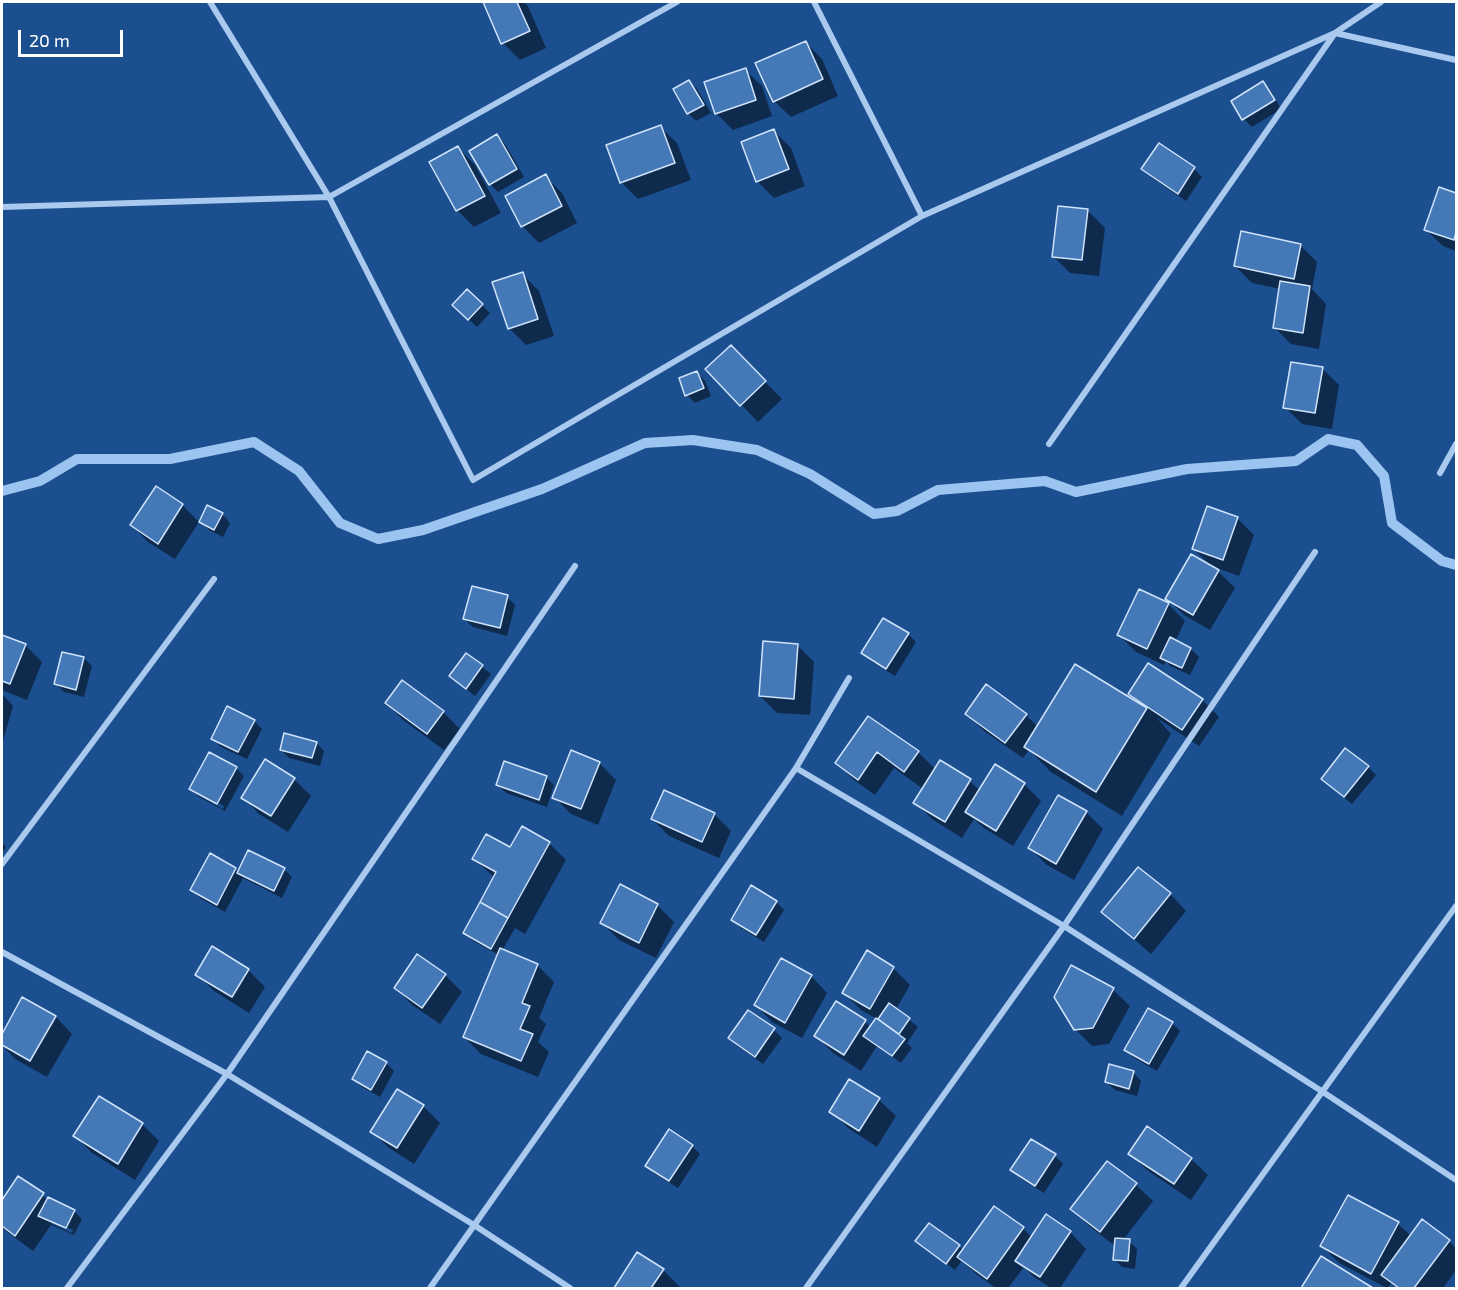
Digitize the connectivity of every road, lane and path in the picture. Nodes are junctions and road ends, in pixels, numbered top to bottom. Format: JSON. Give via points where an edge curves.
{"nodes":[{"id":1,"x":210,"y":2,"type":"edge"},
{"id":2,"x":678,"y":2,"type":"edge"},
{"id":3,"x":814,"y":2,"type":"edge"},
{"id":4,"x":1381,"y":2,"type":"edge"},
{"id":5,"x":1335,"y":33,"type":"junction"},
{"id":6,"x":1456,"y":60,"type":"edge"},
{"id":7,"x":328,"y":197,"type":"junction"},
{"id":8,"x":2,"y":207,"type":"edge"},
{"id":9,"x":922,"y":216,"type":"junction"},
{"id":10,"x":1049,"y":444,"type":"dead end"},
{"id":11,"x":1456,"y":444,"type":"edge"},
{"id":12,"x":1440,"y":473,"type":"dead end"},
{"id":13,"x":1315,"y":552,"type":"dead end"},
{"id":14,"x":575,"y":566,"type":"dead end"},
{"id":15,"x":214,"y":579,"type":"dead end"},
{"id":16,"x":849,"y":678,"type":"dead end"},
{"id":17,"x":796,"y":768,"type":"junction"},
{"id":18,"x":2,"y":864,"type":"edge"},
{"id":19,"x":1456,"y":906,"type":"edge"},
{"id":20,"x":1064,"y":926,"type":"junction"},
{"id":21,"x":2,"y":952,"type":"edge"},
{"id":22,"x":227,"y":1074,"type":"junction"},
{"id":23,"x":1323,"y":1092,"type":"junction"},
{"id":24,"x":1456,"y":1180,"type":"edge"},
{"id":25,"x":474,"y":1225,"type":"junction"},
{"id":26,"x":67,"y":1288,"type":"edge"},
{"id":27,"x":430,"y":1288,"type":"edge"},
{"id":28,"x":570,"y":1288,"type":"edge"},
{"id":29,"x":806,"y":1288,"type":"edge"},
{"id":30,"x":1181,"y":1288,"type":"edge"}],
"edges":[{"from":1,"to":7,"type":"street"},
{"from":2,"to":7,"type":"street"},
{"from":3,"to":9,"type":"street"},
{"from":4,"to":5,"type":"street"},
{"from":5,"to":6,"type":"street"},
{"from":5,"to":9,"type":"street"},
{"from":5,"to":10,"type":"street"},
{"from":7,"to":8,"type":"street"},
{"from":7,"to":9,"type":"street","via":[[473,480]]},
{"from":11,"to":12,"type":"street"},
{"from":13,"to":20,"type":"street"},
{"from":14,"to":22,"type":"street"},
{"from":15,"to":18,"type":"street"},
{"from":16,"to":17,"type":"street"},
{"from":17,"to":20,"type":"street"},
{"from":17,"to":25,"type":"street"},
{"from":19,"to":23,"type":"street"},
{"from":20,"to":23,"type":"street"},
{"from":20,"to":29,"type":"street"},
{"from":21,"to":22,"type":"street"},
{"from":22,"to":25,"type":"street"},
{"from":22,"to":26,"type":"street"},
{"from":23,"to":24,"type":"street"},
{"from":23,"to":30,"type":"street"},
{"from":25,"to":27,"type":"street"},
{"from":25,"to":28,"type":"street"}]}
